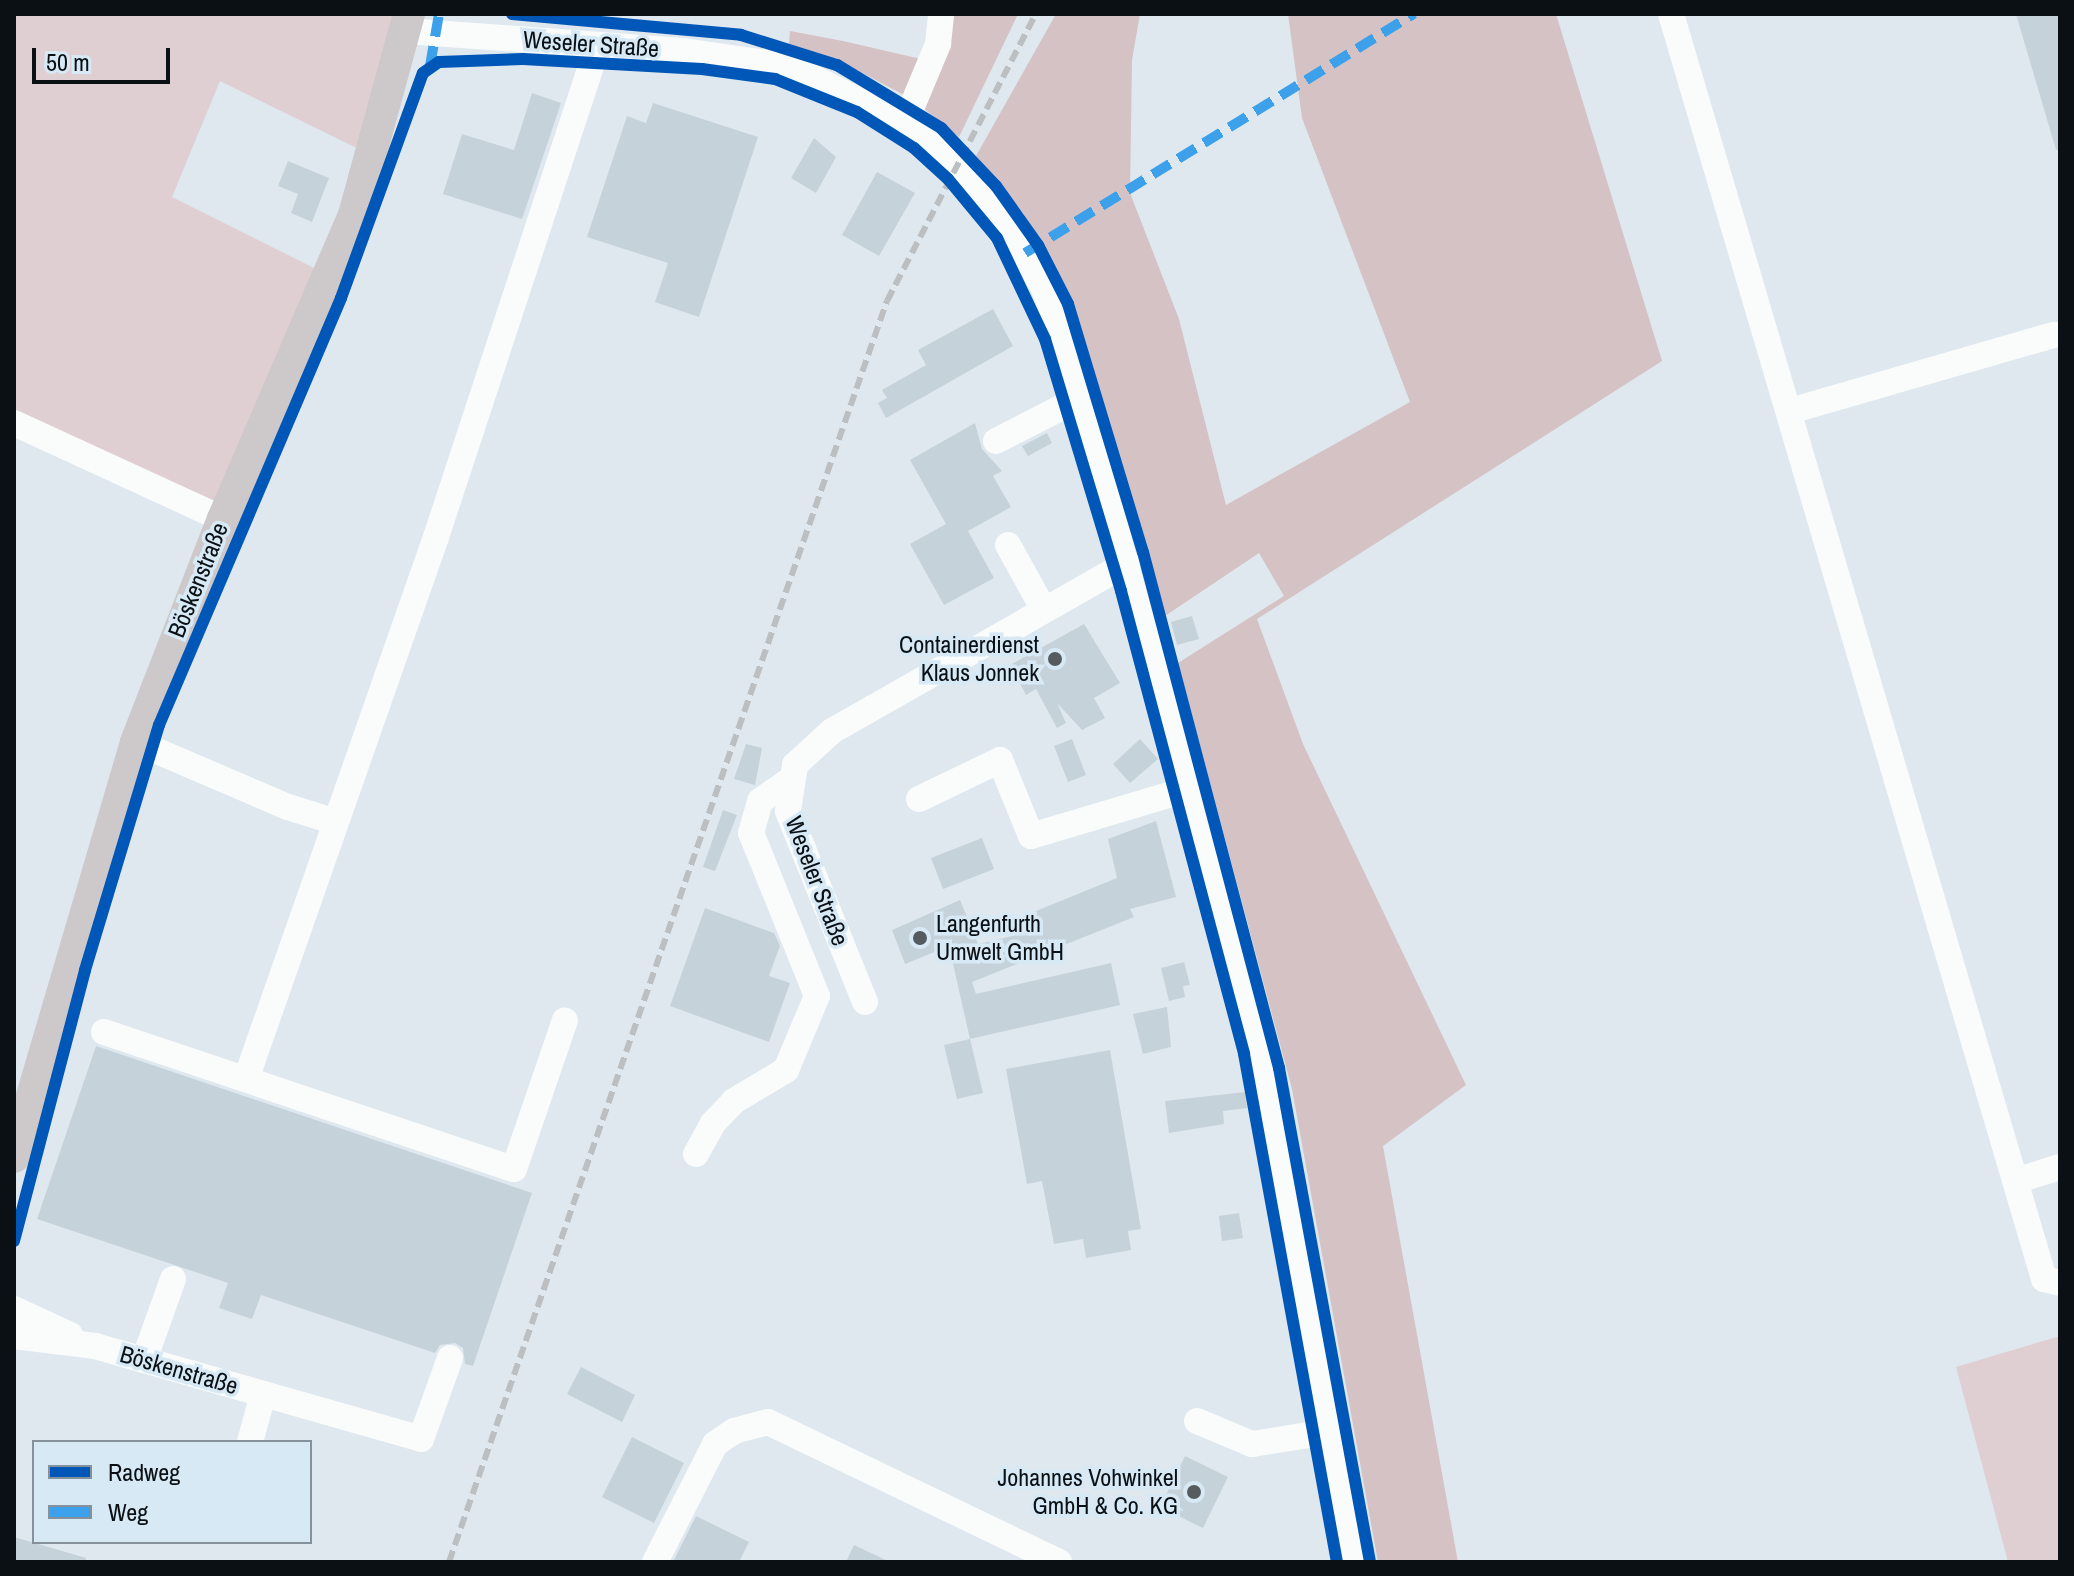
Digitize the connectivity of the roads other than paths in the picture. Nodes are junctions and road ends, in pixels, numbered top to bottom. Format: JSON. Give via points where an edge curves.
{"nodes":[{"id":1,"x":941,"y":14,"type":"edge"},
{"id":2,"x":1671,"y":14,"type":"edge"},
{"id":3,"x":408,"y":23,"type":"edge"},
{"id":4,"x":598,"y":45,"type":"junction"},
{"id":5,"x":905,"y":123,"type":"junction"},
{"id":6,"x":2054,"y":335,"type":"dead end"},
{"id":7,"x":1080,"y":398,"type":"junction"},
{"id":8,"x":1790,"y":411,"type":"junction"},
{"id":9,"x":14,"y":423,"type":"edge"},
{"id":10,"x":996,"y":441,"type":"dead end"},
{"id":11,"x":223,"y":519,"type":"junction"},
{"id":12,"x":1008,"y":545,"type":"dead end"},
{"id":13,"x":1128,"y":563,"type":"junction"},
{"id":14,"x":1044,"y":610,"type":"junction"},
{"id":15,"x":136,"y":742,"type":"junction"},
{"id":16,"x":789,"y":781,"type":"junction"},
{"id":17,"x":1189,"y":789,"type":"junction"},
{"id":18,"x":919,"y":799,"type":"dead end"},
{"id":19,"x":336,"y":822,"type":"junction"},
{"id":20,"x":865,"y":1002,"type":"dead end"},
{"id":21,"x":565,"y":1020,"type":"dead end"},
{"id":22,"x":104,"y":1032,"type":"dead end"},
{"id":23,"x":246,"y":1079,"type":"junction"},
{"id":24,"x":696,"y":1154,"type":"dead end"},
{"id":25,"x":14,"y":1157,"type":"edge"},
{"id":26,"x":2060,"y":1167,"type":"edge"},
{"id":27,"x":2015,"y":1181,"type":"junction"},
{"id":28,"x":173,"y":1279,"type":"dead end"},
{"id":29,"x":2060,"y":1283,"type":"edge"},
{"id":30,"x":14,"y":1309,"type":"edge"},
{"id":31,"x":14,"y":1336,"type":"edge"},
{"id":32,"x":95,"y":1346,"type":"junction"},
{"id":33,"x":450,"y":1358,"type":"dead end"},
{"id":34,"x":144,"y":1360,"type":"junction"},
{"id":35,"x":263,"y":1394,"type":"junction"},
{"id":36,"x":1197,"y":1421,"type":"dead end"},
{"id":37,"x":1328,"y":1432,"type":"junction"},
{"id":38,"x":251,"y":1440,"type":"edge"},
{"id":39,"x":655,"y":1562,"type":"edge"},
{"id":40,"x":1059,"y":1562,"type":"edge"},
{"id":41,"x":1352,"y":1562,"type":"edge"}],
"edges":[{"from":1,"to":5,"type":"street","via":[[938,44]]},
{"from":2,"to":8,"type":"street"},
{"from":3,"to":4,"type":"street","name":"Weseler Straße"},
{"from":3,"to":11,"type":"main road","name":"Böskenstraße","via":[[354,215]]},
{"from":4,"to":5,"type":"street","name":"Weseler Straße","via":[[789,66]]},
{"from":4,"to":19,"type":"street"},
{"from":5,"to":7,"type":"street","name":"Weseler Straße","via":[[957,165],[1015,236],[1051,306]]},
{"from":6,"to":8,"type":"street"},
{"from":7,"to":10,"type":"street"},
{"from":7,"to":13,"type":"street","name":"Weseler Straße"},
{"from":8,"to":27,"type":"street"},
{"from":9,"to":11,"type":"street"},
{"from":11,"to":15,"type":"main road","name":"Böskenstraße"},
{"from":12,"to":14,"type":"street"},
{"from":13,"to":14,"type":"street","name":"Weseler Straße"},
{"from":13,"to":17,"type":"street","name":"Weseler Straße"},
{"from":14,"to":16,"type":"street","name":"Weseler Straße","via":[[832,731],[805,752]]},
{"from":15,"to":19,"type":"street"},
{"from":15,"to":25,"type":"main road","name":"Böskenstraße"},
{"from":16,"to":20,"type":"street","name":"Weseler Straße","via":[[788,811]]},
{"from":16,"to":24,"type":"street","via":[[760,801],[751,833],[817,996],[786,1070],[734,1101],[713,1123]]},
{"from":17,"to":18,"type":"street","via":[[1031,836],[1000,760]]},
{"from":17,"to":37,"type":"street","name":"Weseler Straße","via":[[1268,1088]]},
{"from":19,"to":23,"type":"street"},
{"from":21,"to":23,"type":"street","via":[[511,1177]]},
{"from":22,"to":23,"type":"street"},
{"from":26,"to":27,"type":"street"},
{"from":27,"to":29,"type":"street","via":[[2044,1279]]},
{"from":28,"to":34,"type":"street"},
{"from":30,"to":32,"type":"street","name":"Böskenstraße"},
{"from":31,"to":32,"type":"street","name":"Böskenstraße"},
{"from":32,"to":34,"type":"street","name":"Böskenstraße"},
{"from":33,"to":35,"type":"street","name":"Böskenstraße","via":[[421,1439]]},
{"from":34,"to":35,"type":"street","name":"Böskenstraße"},
{"from":35,"to":38,"type":"street"},
{"from":36,"to":37,"type":"street","via":[[1252,1444]]},
{"from":37,"to":41,"type":"street","name":"Weseler Straße"},
{"from":39,"to":40,"type":"street","via":[[715,1444],[734,1431],[768,1422]]}]}
